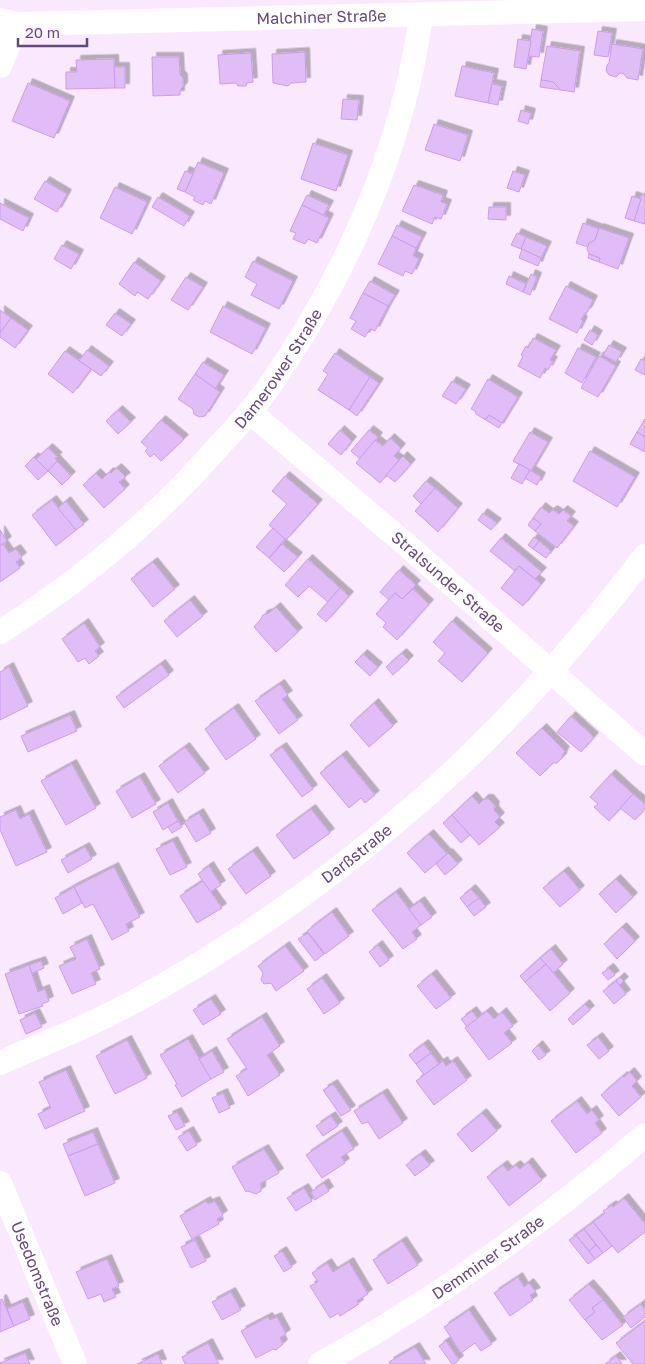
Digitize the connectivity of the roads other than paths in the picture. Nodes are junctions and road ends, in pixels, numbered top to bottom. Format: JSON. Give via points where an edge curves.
{"nodes":[{"id":1,"x":645,"y":9,"type":"edge"},
{"id":2,"x":421,"y":15,"type":"junction"},
{"id":3,"x":8,"y":22,"type":"edge"},
{"id":4,"x":0,"y":66,"type":"edge"},
{"id":5,"x":250,"y":412,"type":"junction"},
{"id":6,"x":645,"y":556,"type":"edge"},
{"id":7,"x":0,"y":632,"type":"edge"},
{"id":8,"x":551,"y":671,"type":"junction"},
{"id":9,"x":645,"y":754,"type":"edge"},
{"id":10,"x":0,"y":1062,"type":"edge"},
{"id":11,"x":645,"y":1135,"type":"edge"},
{"id":12,"x":0,"y":1183,"type":"edge"},
{"id":13,"x":75,"y":1364,"type":"edge"},
{"id":14,"x":320,"y":1364,"type":"edge"}],
"edges":[{"from":1,"to":2,"type":"street","name":"Malchiner Straße"},
{"from":2,"to":3,"type":"street","name":"Malchiner Straße"},
{"from":2,"to":5,"type":"street","name":"Damerower Straße","via":[[417,46],[392,144],[362,223],[302,336]]},
{"from":3,"to":4,"type":"street"},
{"from":5,"to":7,"type":"street","name":"Damerower Straße","via":[[183,486],[131,535],[84,573]]},
{"from":5,"to":8,"type":"street","name":"Stralsunder Straße"},
{"from":6,"to":8,"type":"street","name":"Darßstraße"},
{"from":8,"to":9,"type":"street","name":"Stralsunder Straße"},
{"from":8,"to":10,"type":"street","name":"Darßstraße","via":[[426,796],[369,844],[278,912],[125,1007]]},
{"from":11,"to":14,"type":"street","name":"Demminer Straße","via":[[573,1195],[489,1257],[396,1319]]},
{"from":12,"to":13,"type":"street","name":"Usedomstraße"}]}
